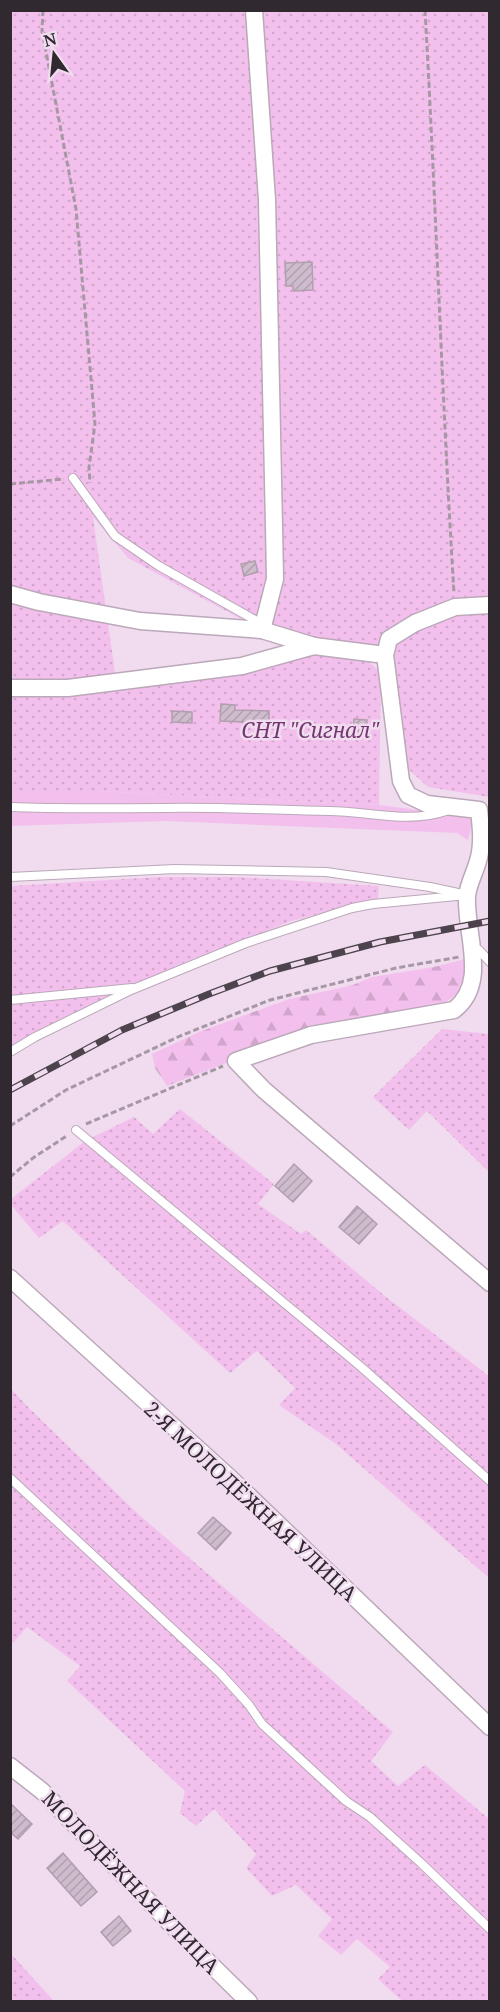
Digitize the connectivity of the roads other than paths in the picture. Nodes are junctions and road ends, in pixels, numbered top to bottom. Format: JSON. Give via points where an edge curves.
{"nodes":[{"id":1,"x":254,"y":10,"type":"edge"},
{"id":2,"x":73,"y":478,"type":"road end"},
{"id":3,"x":10,"y":594,"type":"edge"},
{"id":4,"x":489,"y":605,"type":"edge"},
{"id":5,"x":262,"y":630,"type":"junction"},
{"id":6,"x":314,"y":646,"type":"junction"},
{"id":7,"x":385,"y":655,"type":"junction"},
{"id":8,"x":10,"y":688,"type":"edge"},
{"id":9,"x":10,"y":807,"type":"edge"},
{"id":10,"x":455,"y":807,"type":"junction"},
{"id":11,"x":484,"y":811,"type":"edge"},
{"id":12,"x":10,"y":877,"type":"edge"},
{"id":13,"x":467,"y":895,"type":"junction"},
{"id":14,"x":475,"y":948,"type":"junction"},
{"id":15,"x":489,"y":962,"type":"edge"},
{"id":16,"x":139,"y":987,"type":"junction"},
{"id":17,"x":10,"y":1000,"type":"edge"},
{"id":18,"x":10,"y":1052,"type":"edge"},
{"id":19,"x":76,"y":1130,"type":"road end"},
{"id":20,"x":10,"y":1278,"type":"edge"},
{"id":21,"x":489,"y":1283,"type":"edge"},
{"id":22,"x":10,"y":1478,"type":"edge"},
{"id":23,"x":489,"y":1481,"type":"edge"},
{"id":24,"x":489,"y":1727,"type":"edge"},
{"id":25,"x":10,"y":1766,"type":"edge"},
{"id":26,"x":489,"y":1929,"type":"edge"},
{"id":27,"x":249,"y":2001,"type":"edge"}],
"edges":[{"from":1,"to":5,"type":"street","via":[[267,200],[275,579]]},
{"from":2,"to":5,"type":"lane","via":[[116,536],[159,566],[255,620]]},
{"from":3,"to":5,"type":"street","via":[[140,621]]},
{"from":4,"to":7,"type":"street","via":[[455,607],[415,623],[389,639]]},
{"from":5,"to":6,"type":"street"},
{"from":6,"to":7,"type":"street"},
{"from":6,"to":8,"type":"street","via":[[242,666],[68,688]]},
{"from":7,"to":10,"type":"street","via":[[401,781],[408,795],[427,804]]},
{"from":9,"to":10,"type":"lane","via":[[336,811],[401,818],[435,815]]},
{"from":10,"to":11,"type":"street"},
{"from":11,"to":13,"type":"street","via":[[479,860]]},
{"from":12,"to":13,"type":"lane","via":[[175,869],[326,872]]},
{"from":13,"to":14,"type":"street"},
{"from":13,"to":16,"type":"lane","via":[[352,908],[246,943]]},
{"from":14,"to":15,"type":"lane"},
{"from":14,"to":21,"type":"street","via":[[474,974],[463,1003],[454,1010],[311,1035],[236,1061]]},
{"from":16,"to":17,"type":"lane"},
{"from":16,"to":18,"type":"lane"},
{"from":19,"to":23,"type":"lane","via":[[360,1366]]},
{"from":20,"to":24,"type":"street","name":"2-Я МОЛОДЁЖНАЯ УЛИЦА","via":[[231,1479]]},
{"from":22,"to":26,"type":"lane","via":[[220,1673],[262,1724],[346,1801],[370,1817]]},
{"from":25,"to":27,"type":"street","name":"МОЛОДЁЖНАЯ УЛИЦА","via":[[42,1791]]}]}
